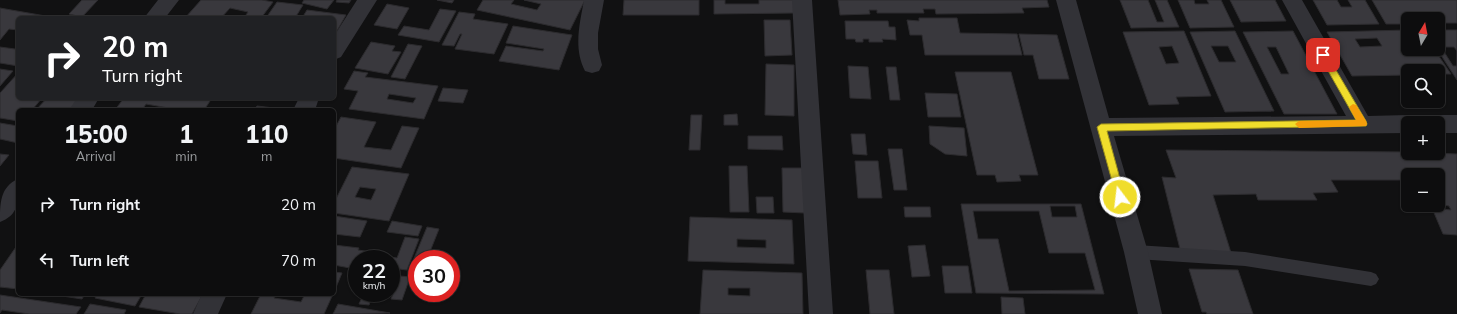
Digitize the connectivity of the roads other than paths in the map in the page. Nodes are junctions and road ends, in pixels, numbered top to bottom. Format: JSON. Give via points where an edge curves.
{"nodes":[{"id":1,"x":169,"y":0,"type":"edge"},
{"id":2,"x":367,"y":0,"type":"edge"},
{"id":3,"x":594,"y":0,"type":"edge"},
{"id":4,"x":802,"y":0,"type":"edge"},
{"id":5,"x":1066,"y":0,"type":"edge"},
{"id":6,"x":1292,"y":0,"type":"edge"},
{"id":7,"x":156,"y":16,"type":"edge"},
{"id":8,"x":336,"y":49,"type":"edge"},
{"id":9,"x":592,"y":65,"type":"dead end"},
{"id":10,"x":1362,"y":124,"type":"junction"},
{"id":11,"x":1401,"y":124,"type":"edge"},
{"id":12,"x":1445,"y":124,"type":"edge"},
{"id":13,"x":1457,"y":124,"type":"edge"},
{"id":14,"x":1101,"y":127,"type":"junction"},
{"id":15,"x":16,"y":192,"type":"edge"},
{"id":16,"x":0,"y":212,"type":"edge"},
{"id":17,"x":1136,"y":252,"type":"junction"},
{"id":18,"x":1372,"y":279,"type":"dead end"},
{"id":19,"x":214,"y":296,"type":"edge"},
{"id":20,"x":205,"y":314,"type":"edge"},
{"id":21,"x":821,"y":314,"type":"edge"},
{"id":22,"x":1150,"y":314,"type":"edge"}],
"edges":[{"from":1,"to":7,"type":"street"},
{"from":2,"to":8,"type":"street"},
{"from":3,"to":9,"type":"street","via":[[587,43]]},
{"from":4,"to":21,"type":"street"},
{"from":5,"to":14,"type":"street"},
{"from":6,"to":10,"type":"street"},
{"from":10,"to":11,"type":"street"},
{"from":10,"to":14,"type":"street"},
{"from":12,"to":13,"type":"street"},
{"from":14,"to":17,"type":"street"},
{"from":15,"to":16,"type":"street"},
{"from":17,"to":18,"type":"lane","via":[[1245,259]]},
{"from":17,"to":22,"type":"street"},
{"from":19,"to":20,"type":"street"}]}
